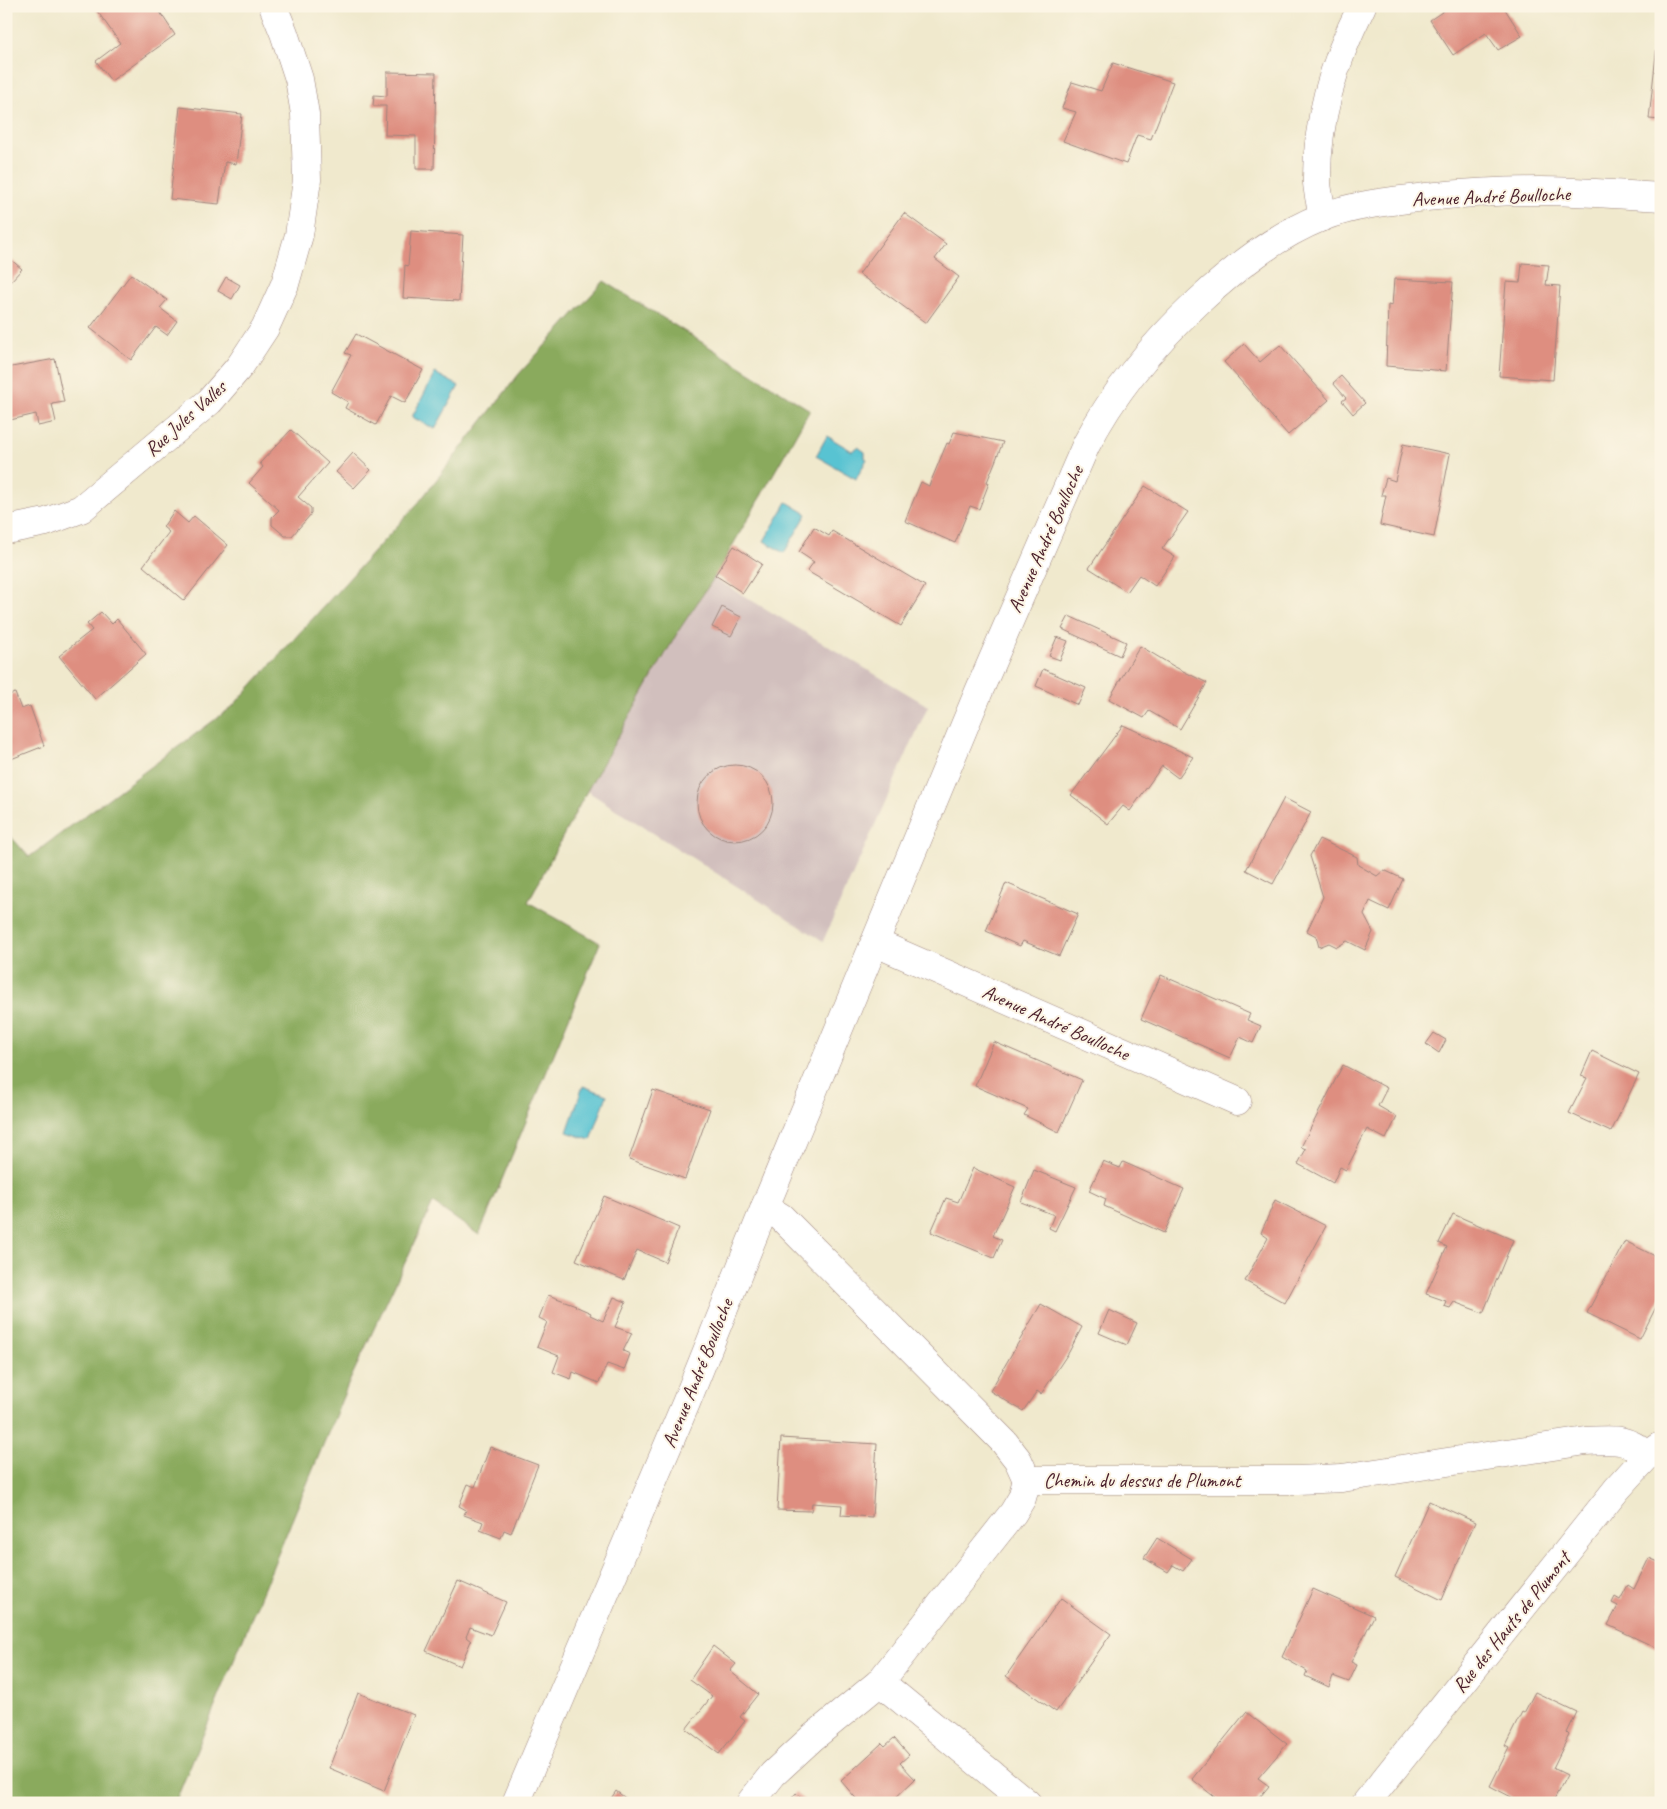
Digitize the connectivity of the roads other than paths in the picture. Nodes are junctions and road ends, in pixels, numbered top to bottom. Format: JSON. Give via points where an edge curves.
{"nodes":[{"id":1,"x":273,"y":6,"type":"edge"},
{"id":2,"x":1362,"y":6,"type":"edge"},
{"id":3,"x":1661,"y":197,"type":"edge"},
{"id":4,"x":1322,"y":217,"type":"junction"},
{"id":5,"x":6,"y":528,"type":"edge"},
{"id":6,"x":876,"y":943,"type":"junction"},
{"id":7,"x":1237,"y":1100,"type":"dead end"},
{"id":8,"x":765,"y":1207,"type":"junction"},
{"id":9,"x":1654,"y":1451,"type":"edge"},
{"id":10,"x":1027,"y":1480,"type":"junction"},
{"id":11,"x":880,"y":1682,"type":"junction"},
{"id":12,"x":516,"y":1803,"type":"edge"},
{"id":13,"x":750,"y":1803,"type":"edge"},
{"id":14,"x":1028,"y":1803,"type":"edge"},
{"id":15,"x":1366,"y":1803,"type":"edge"}],
"edges":[{"from":1,"to":5,"type":"street","name":"Rue Jules Valles","via":[[299,79],[305,123],[307,180],[299,235],[285,284],[265,328],[240,366],[210,401],[81,509],[46,522]]},
{"from":2,"to":4,"type":"street","via":[[1327,92],[1319,141],[1317,185]]},
{"from":3,"to":4,"type":"street","name":"Avenue André Boulloche","via":[[1540,191],[1462,194],[1383,201]]},
{"from":4,"to":6,"type":"street","name":"Avenue André Boulloche","via":[[1274,242],[1207,294],[1175,323],[1101,417],[983,682]]},
{"from":6,"to":7,"type":"street","name":"Avenue André Boulloche"},
{"from":6,"to":8,"type":"street","name":"Avenue André Boulloche"},
{"from":8,"to":10,"type":"street","via":[[781,1218],[1004,1442],[1018,1460]]},
{"from":8,"to":12,"type":"street","name":"Avenue André Boulloche","via":[[686,1403]]},
{"from":9,"to":10,"type":"street","name":"Chemin du dessus de Plumont","via":[[1615,1440],[1586,1440],[1342,1478]]},
{"from":9,"to":15,"type":"street","name":"Rue des Hauts de Plumont","via":[[1617,1489]]},
{"from":10,"to":11,"type":"street","name":"Chemin du dessus de Plumont","via":[[1013,1513]]},
{"from":11,"to":13,"type":"street","name":"Chemin du dessus de Plumont","via":[[773,1774]]},
{"from":11,"to":14,"type":"street"}]}
